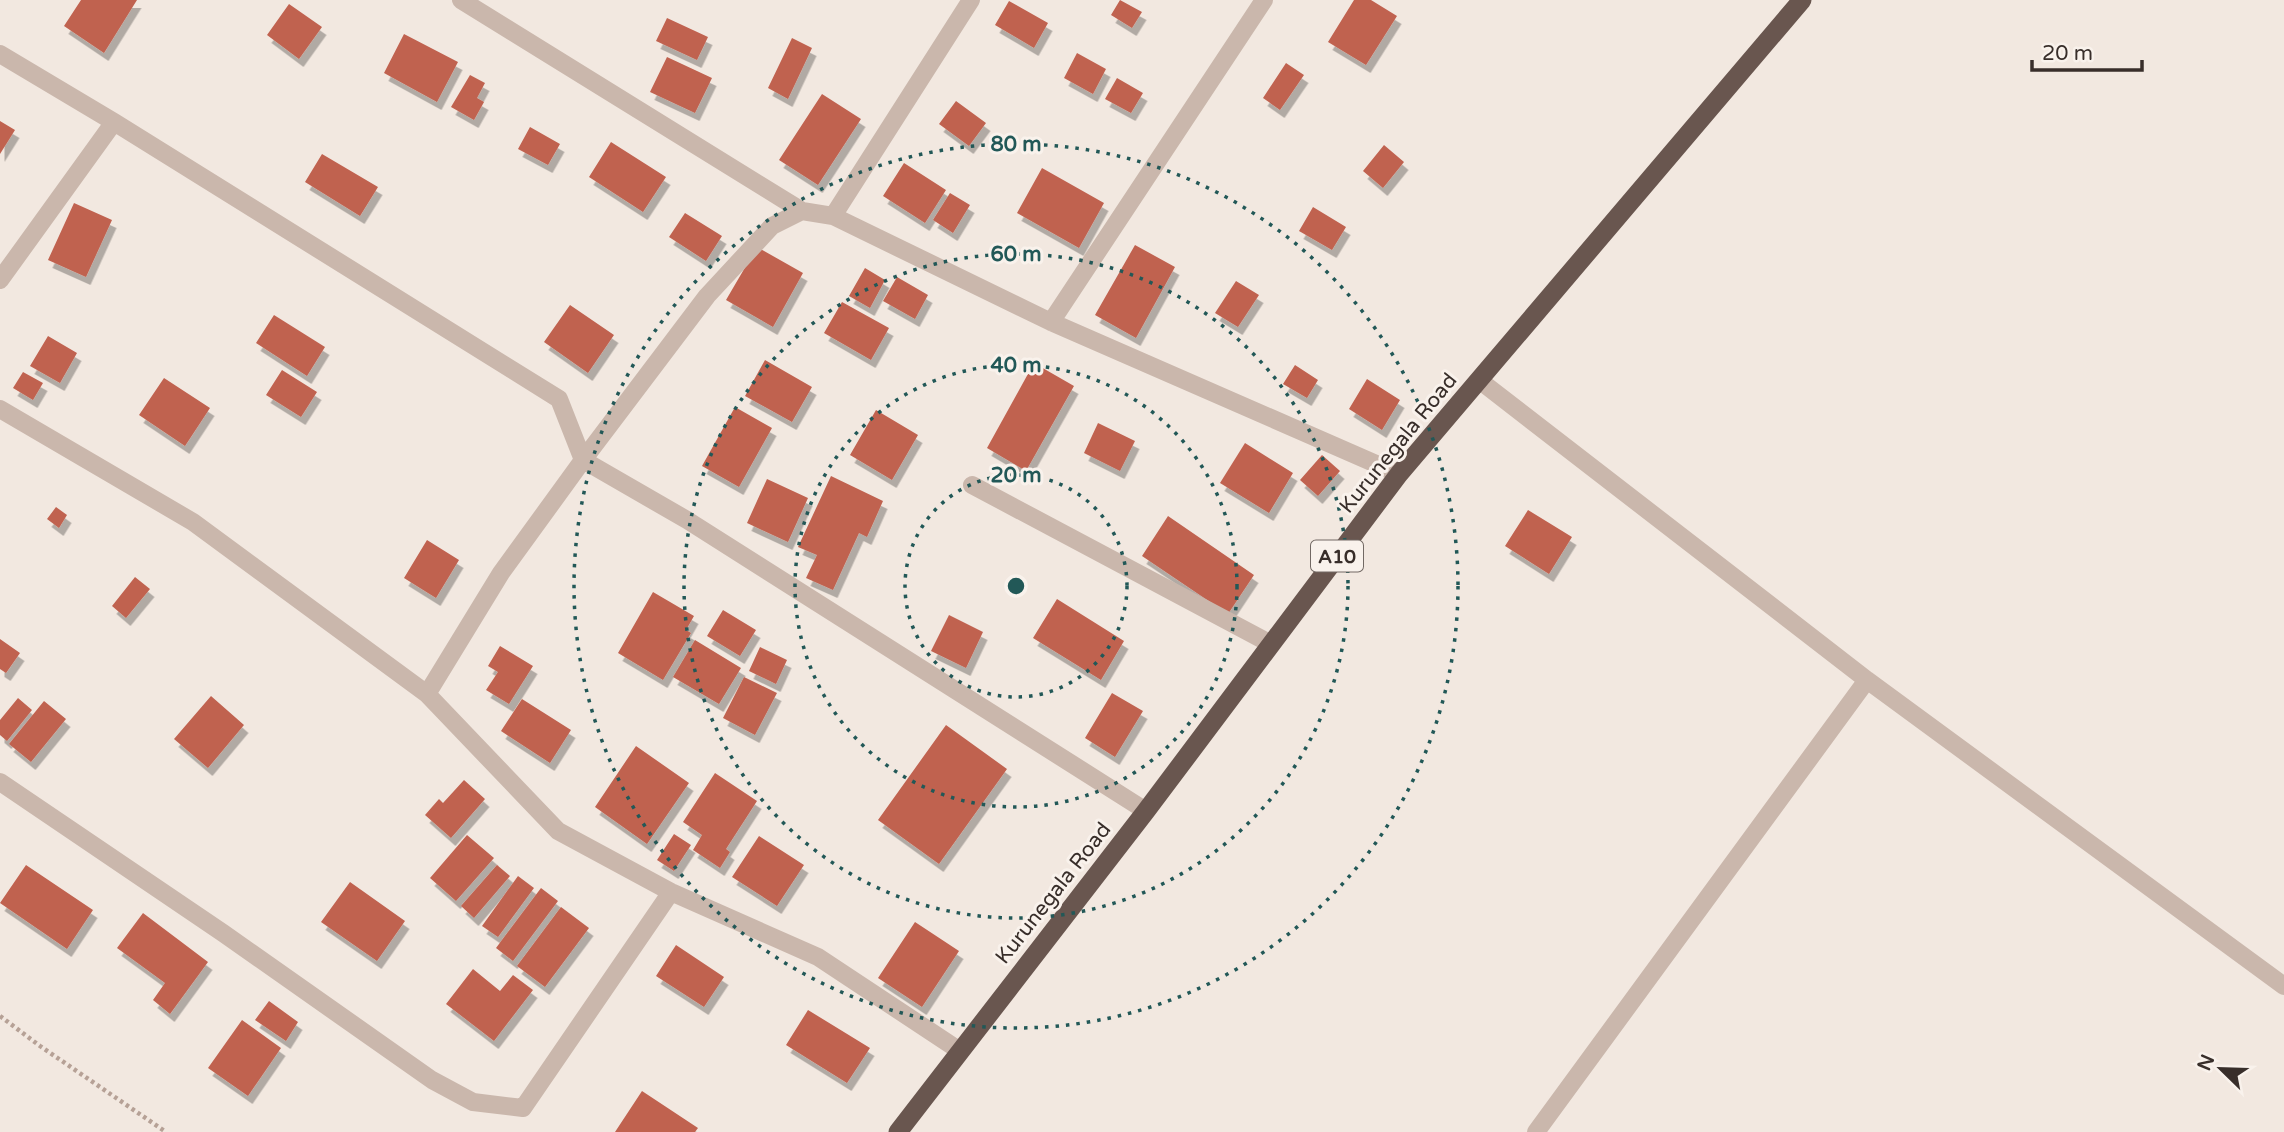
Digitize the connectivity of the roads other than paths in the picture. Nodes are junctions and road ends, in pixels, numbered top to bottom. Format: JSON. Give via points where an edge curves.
{"nodes":[{"id":1,"x":461,"y":0,"type":"edge"},
{"id":2,"x":971,"y":0,"type":"edge"},
{"id":3,"x":1264,"y":0,"type":"edge"},
{"id":4,"x":1802,"y":0,"type":"edge"},
{"id":5,"x":0,"y":54,"type":"edge"},
{"id":6,"x":114,"y":122,"type":"junction"},
{"id":7,"x":802,"y":211,"type":"junction"},
{"id":8,"x":833,"y":216,"type":"junction"},
{"id":9,"x":0,"y":280,"type":"edge"},
{"id":10,"x":1051,"y":322,"type":"junction"},
{"id":11,"x":1479,"y":380,"type":"junction"},
{"id":12,"x":0,"y":409,"type":"edge"},
{"id":13,"x":583,"y":460,"type":"junction"},
{"id":14,"x":1399,"y":474,"type":"junction"},
{"id":15,"x":972,"y":485,"type":"dead end"},
{"id":16,"x":1271,"y":644,"type":"junction"},
{"id":17,"x":1867,"y":680,"type":"junction"},
{"id":18,"x":427,"y":694,"type":"junction"},
{"id":19,"x":0,"y":782,"type":"edge"},
{"id":20,"x":1146,"y":811,"type":"junction"},
{"id":21,"x":671,"y":892,"type":"junction"},
{"id":22,"x":2284,"y":986,"type":"edge"},
{"id":23,"x":960,"y":1051,"type":"junction"},
{"id":24,"x":898,"y":1132,"type":"edge"},
{"id":25,"x":1536,"y":1132,"type":"edge"}],
"edges":[{"from":1,"to":7,"type":"street"},
{"from":2,"to":8,"type":"street"},
{"from":3,"to":10,"type":"street"},
{"from":4,"to":11,"type":"highway","name":"Kurunegala Road","number":"A10"},
{"from":5,"to":6,"type":"street"},
{"from":6,"to":9,"type":"street"},
{"from":6,"to":13,"type":"street","via":[[559,399]]},
{"from":7,"to":8,"type":"street"},
{"from":7,"to":13,"type":"street","via":[[772,226],[707,296]]},
{"from":8,"to":10,"type":"street"},
{"from":10,"to":14,"type":"street"},
{"from":11,"to":14,"type":"highway","name":"Kurunegala Road","number":"A10"},
{"from":11,"to":17,"type":"street"},
{"from":12,"to":18,"type":"street","via":[[193,522]]},
{"from":13,"to":18,"type":"street","via":[[501,573]]},
{"from":13,"to":20,"type":"street","via":[[687,520]]},
{"from":14,"to":16,"type":"highway","name":"Kurunegala Road","number":"A10"},
{"from":15,"to":16,"type":"street"},
{"from":16,"to":20,"type":"highway","name":"Kurunegala Road","number":"A10"},
{"from":17,"to":22,"type":"street"},
{"from":17,"to":25,"type":"street"},
{"from":18,"to":21,"type":"street","via":[[558,831]]},
{"from":19,"to":21,"type":"street","via":[[432,1080],[473,1102],[523,1108]]},
{"from":20,"to":23,"type":"highway","name":"Kurunegala Road","number":"A10"},
{"from":21,"to":23,"type":"street","via":[[818,957]]},
{"from":23,"to":24,"type":"highway","name":"Kurunegala Road","number":"A10"}]}
